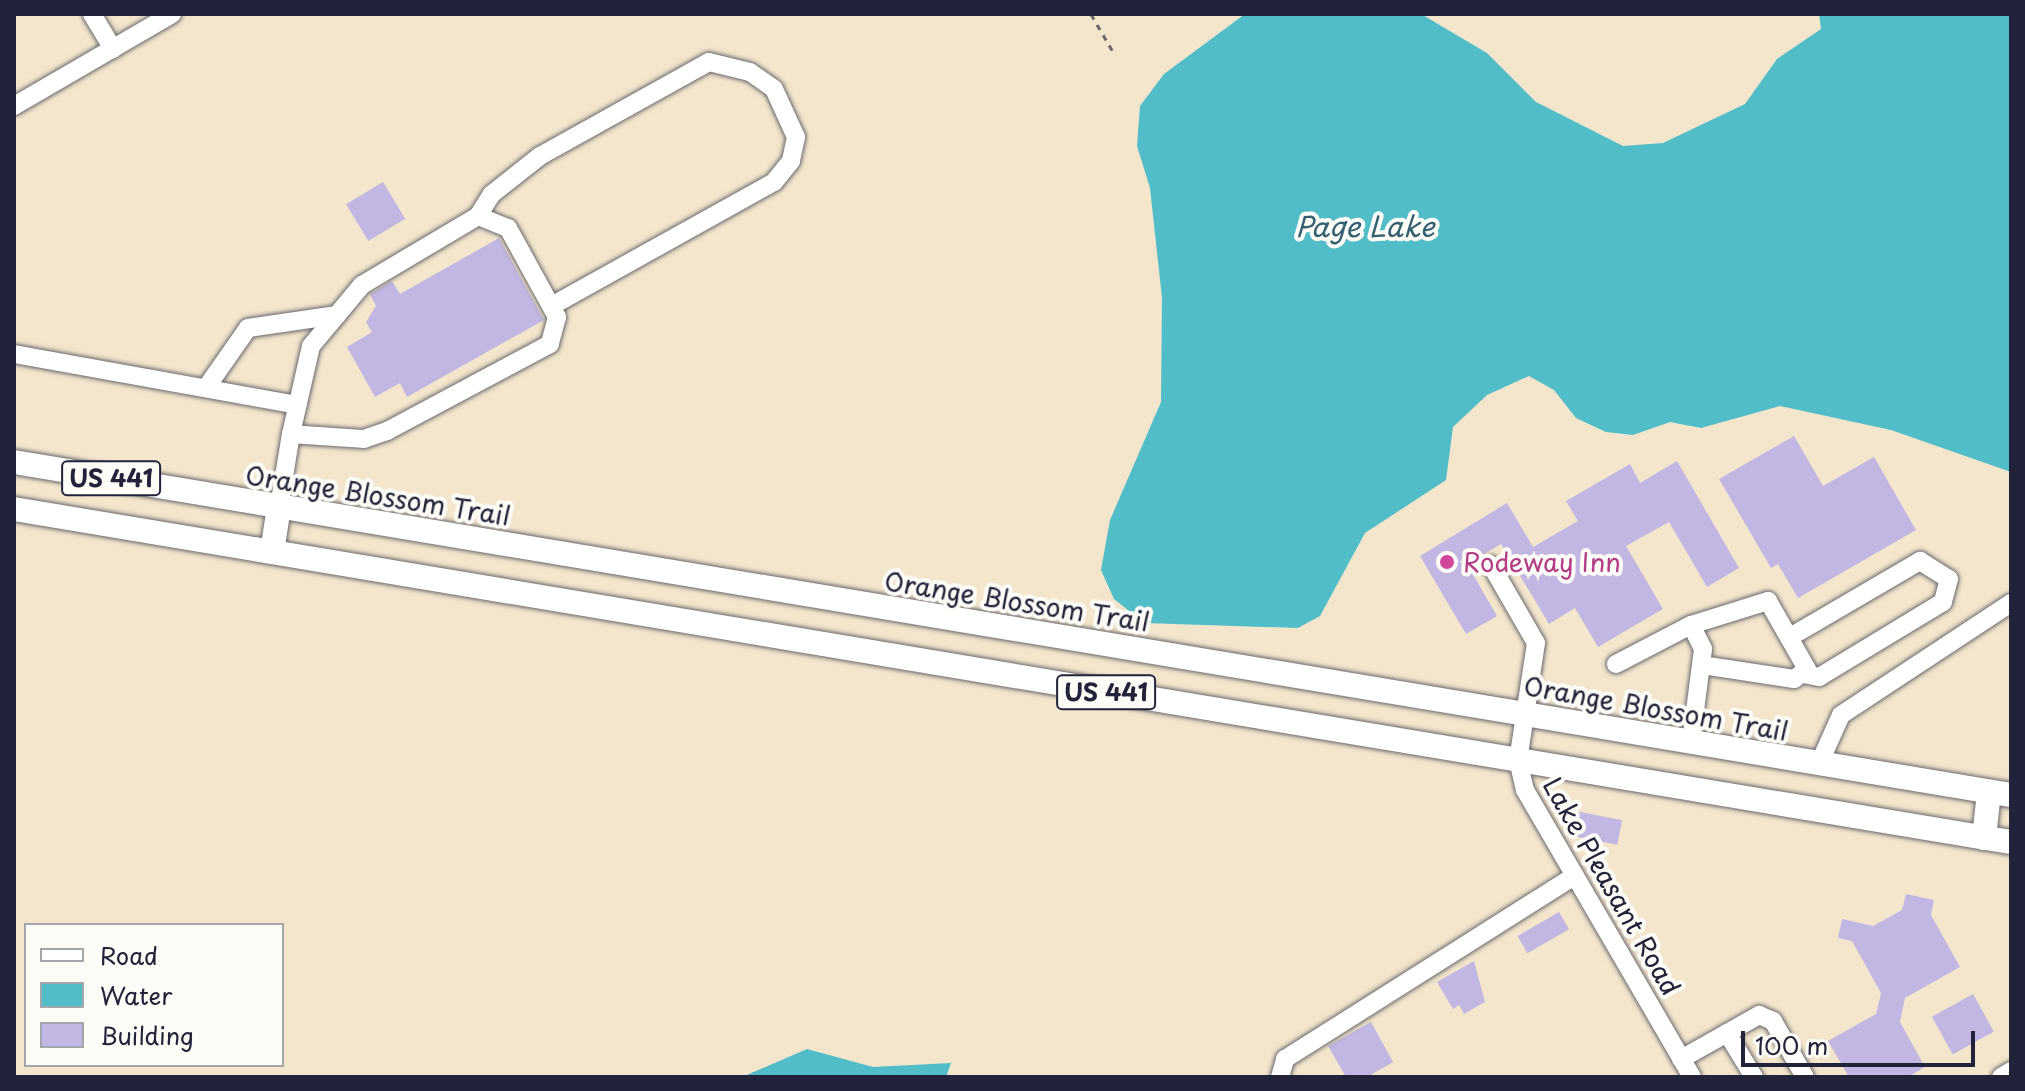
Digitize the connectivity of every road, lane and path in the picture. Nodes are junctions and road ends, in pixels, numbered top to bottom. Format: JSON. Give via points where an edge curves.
{"nodes":[{"id":1,"x":92,"y":14,"type":"edge"},
{"id":2,"x":172,"y":14,"type":"edge"},
{"id":3,"x":1091,"y":14,"type":"edge"},
{"id":4,"x":113,"y":49,"type":"junction"},
{"id":5,"x":1112,"y":50,"type":"dead end"},
{"id":6,"x":16,"y":102,"type":"edge"},
{"id":7,"x":478,"y":216,"type":"junction"},
{"id":8,"x":551,"y":306,"type":"junction"},
{"id":9,"x":337,"y":315,"type":"junction"},
{"id":10,"x":14,"y":354,"type":"edge"},
{"id":11,"x":206,"y":388,"type":"junction"},
{"id":12,"x":297,"y":405,"type":"junction"},
{"id":13,"x":291,"y":434,"type":"junction"},
{"id":14,"x":14,"y":462,"type":"edge"},
{"id":15,"x":279,"y":507,"type":"junction"},
{"id":16,"x":14,"y":509,"type":"edge"},
{"id":17,"x":272,"y":552,"type":"junction"},
{"id":18,"x":1491,"y":565,"type":"dead end"},
{"id":19,"x":2011,"y":603,"type":"edge"},
{"id":20,"x":1691,"y":625,"type":"junction"},
{"id":21,"x":1790,"y":637,"type":"junction"},
{"id":22,"x":1616,"y":664,"type":"dead end"},
{"id":23,"x":1701,"y":665,"type":"junction"},
{"id":24,"x":1804,"y":674,"type":"junction"},
{"id":25,"x":1527,"y":714,"type":"junction"},
{"id":26,"x":1691,"y":742,"type":"junction"},
{"id":27,"x":1518,"y":760,"type":"junction"},
{"id":28,"x":1819,"y":764,"type":"junction"},
{"id":29,"x":2000,"y":794,"type":"edge"},
{"id":30,"x":1984,"y":838,"type":"junction"},
{"id":31,"x":2011,"y":842,"type":"edge"},
{"id":32,"x":1575,"y":876,"type":"junction"},
{"id":33,"x":1727,"y":1033,"type":"junction"},
{"id":34,"x":1681,"y":1059,"type":"junction"},
{"id":35,"x":2011,"y":1071,"type":"edge"},
{"id":36,"x":1280,"y":1077,"type":"edge"},
{"id":37,"x":1692,"y":1077,"type":"edge"},
{"id":38,"x":1754,"y":1077,"type":"edge"},
{"id":39,"x":1805,"y":1077,"type":"edge"},
{"id":40,"x":2001,"y":1077,"type":"edge"}],
"edges":[{"from":1,"to":4,"type":"street"},
{"from":2,"to":4,"type":"street"},
{"from":3,"to":5,"type":"path"},
{"from":4,"to":6,"type":"street"},
{"from":7,"to":8,"type":"street","via":[[508,228]]},
{"from":7,"to":8,"type":"street","via":[[492,194],[540,156],[709,62],[750,72],[774,89],[796,137],[791,161],[774,182]]},
{"from":7,"to":9,"type":"street","via":[[362,285]]},
{"from":8,"to":13,"type":"street","via":[[558,329],[550,344],[387,431],[364,439]]},
{"from":9,"to":11,"type":"street","via":[[248,328]]},
{"from":9,"to":12,"type":"street","via":[[311,346]]},
{"from":10,"to":11,"type":"street"},
{"from":11,"to":12,"type":"street"},
{"from":12,"to":13,"type":"street"},
{"from":13,"to":15,"type":"street"},
{"from":14,"to":15,"type":"main road","name":"Orange Blossom Trail","number":"US 441"},
{"from":15,"to":17,"type":"main road"},
{"from":15,"to":25,"type":"main road","name":"Orange Blossom Trail","number":"US 441"},
{"from":16,"to":17,"type":"main road","number":"US 441"},
{"from":17,"to":27,"type":"main road","number":"US 441"},
{"from":18,"to":25,"type":"street","name":"Lake Pleasant Road","via":[[1536,643]]},
{"from":19,"to":28,"type":"street","via":[[1841,715]]},
{"from":20,"to":21,"type":"street","via":[[1768,601]]},
{"from":20,"to":22,"type":"street"},
{"from":20,"to":23,"type":"street","via":[[1703,649]]},
{"from":21,"to":24,"type":"street"},
{"from":21,"to":24,"type":"street","via":[[1920,561],[1949,579],[1943,602],[1819,677]]},
{"from":23,"to":24,"type":"street"},
{"from":23,"to":26,"type":"street"},
{"from":25,"to":26,"type":"main road","name":"Orange Blossom Trail","number":"US 441"},
{"from":25,"to":27,"type":"street","name":"Lake Pleasant Road"},
{"from":26,"to":28,"type":"main road","name":"Orange Blossom Trail","number":"US 441"},
{"from":27,"to":30,"type":"main road","number":"US 441"},
{"from":27,"to":32,"type":"street","name":"Lake Pleasant Road","via":[[1525,790]]},
{"from":28,"to":29,"type":"main road","name":"Orange Blossom Trail","number":"US 441"},
{"from":29,"to":30,"type":"main road"},
{"from":30,"to":31,"type":"main road","number":"US 441"},
{"from":32,"to":34,"type":"street","name":"Lake Pleasant Road"},
{"from":32,"to":36,"type":"street","via":[[1285,1059]]},
{"from":33,"to":34,"type":"street"},
{"from":33,"to":38,"type":"street"},
{"from":33,"to":39,"type":"street","via":[[1759,1015],[1773,1021]]},
{"from":34,"to":37,"type":"street","name":"Lake Pleasant Road"},
{"from":35,"to":40,"type":"street"}]}
